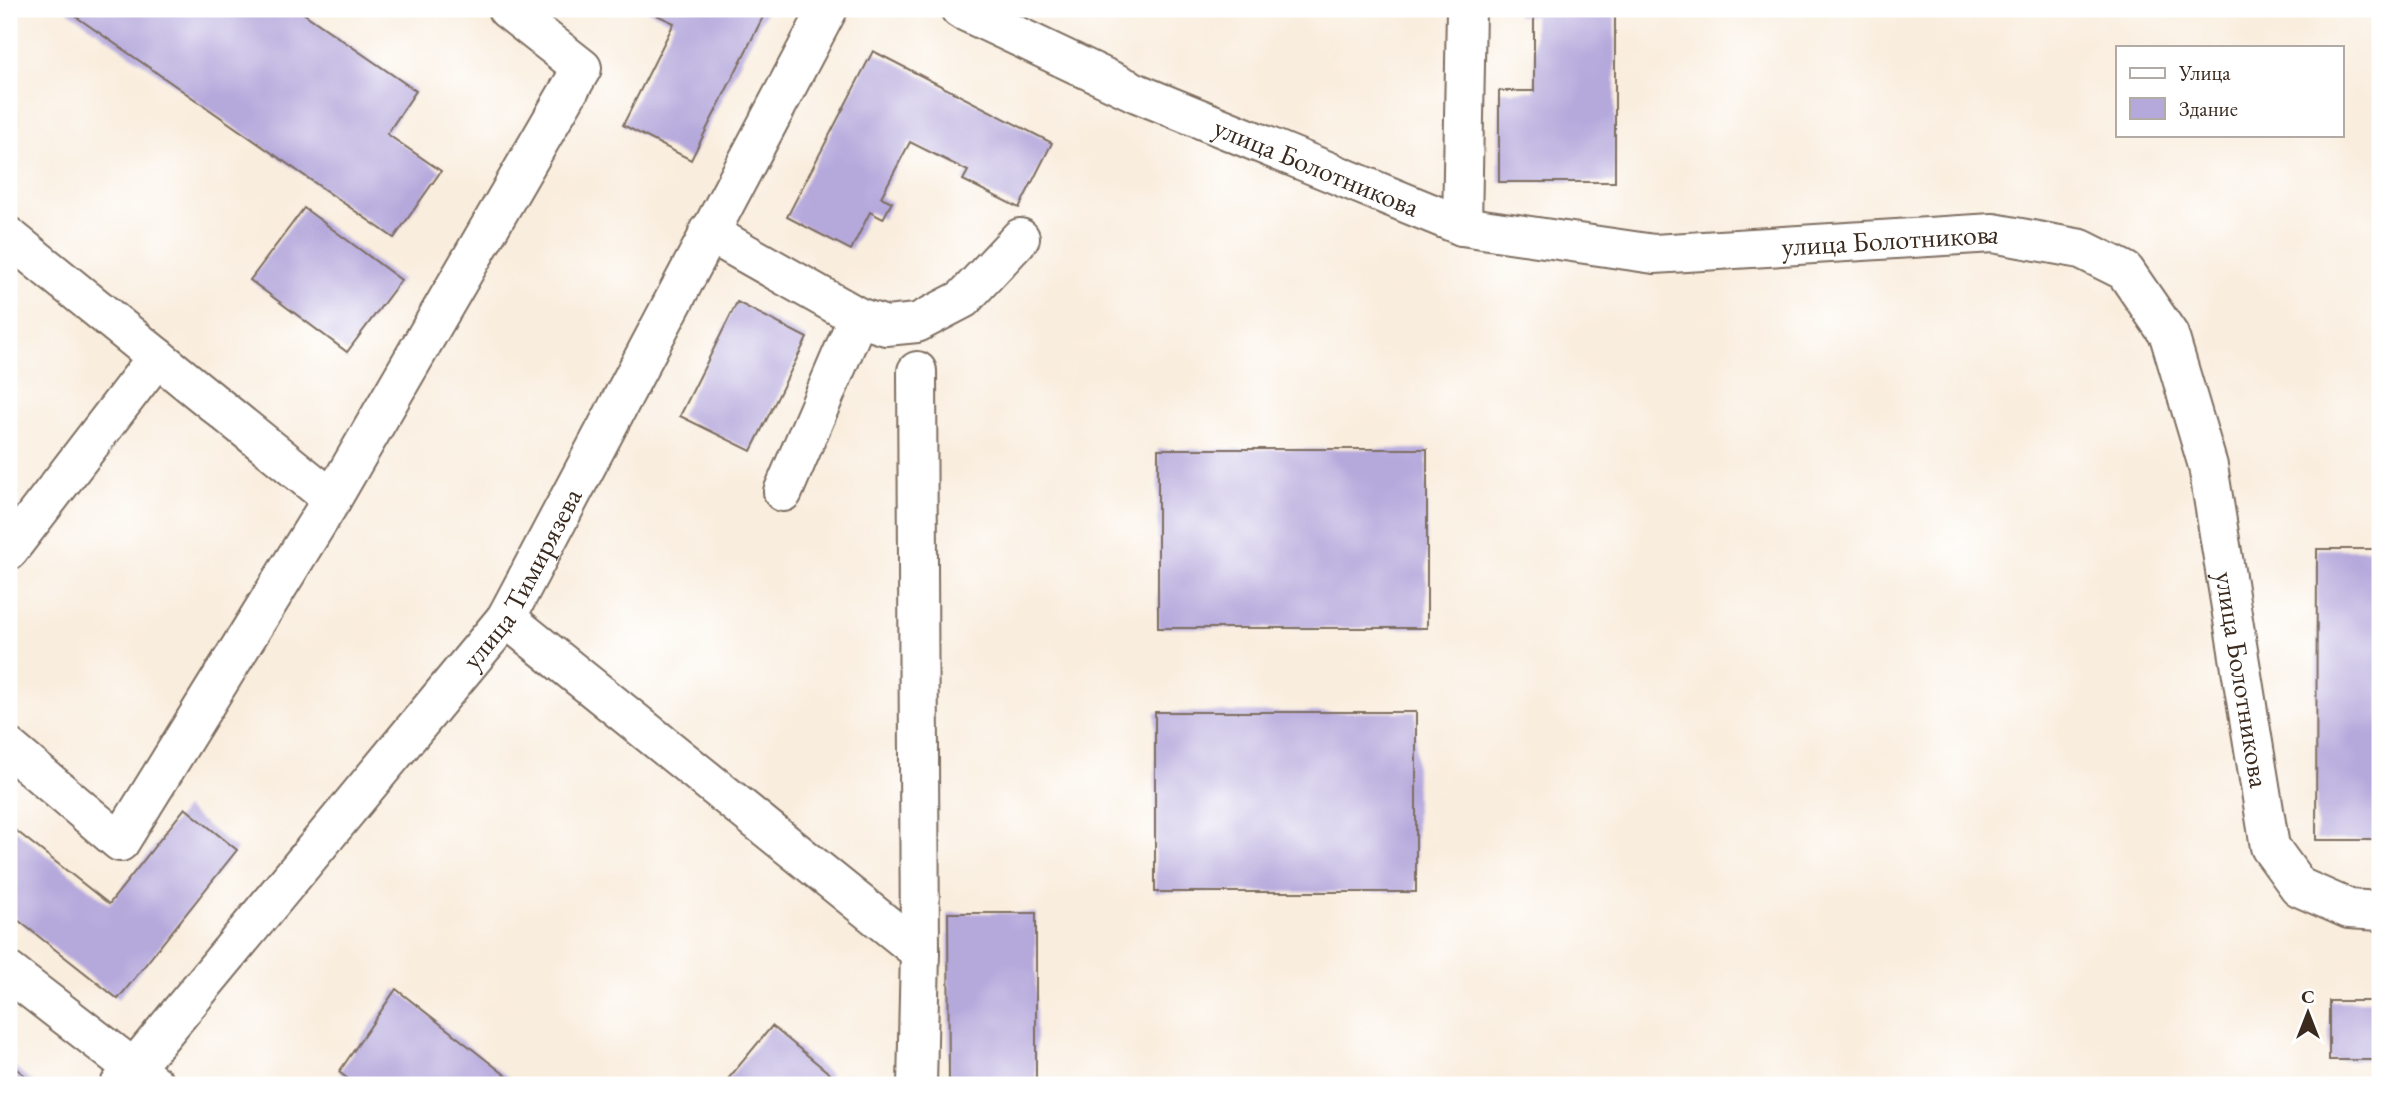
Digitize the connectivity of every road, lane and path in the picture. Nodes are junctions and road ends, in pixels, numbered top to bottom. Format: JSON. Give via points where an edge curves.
{"nodes":[{"id":1,"x":508,"y":9,"type":"edge"},
{"id":2,"x":828,"y":9,"type":"edge"},
{"id":3,"x":960,"y":9,"type":"edge"},
{"id":4,"x":1466,"y":9,"type":"edge"},
{"id":5,"x":1462,"y":226,"type":"junction"},
{"id":6,"x":708,"y":232,"type":"junction"},
{"id":7,"x":9,"y":237,"type":"edge"},
{"id":8,"x":1020,"y":238,"type":"dead end"},
{"id":9,"x":858,"y":317,"type":"junction"},
{"id":10,"x":157,"y":357,"type":"junction"},
{"id":11,"x":917,"y":371,"type":"dead end"},
{"id":12,"x":783,"y":492,"type":"dead end"},
{"id":13,"x":332,"y":499,"type":"junction"},
{"id":14,"x":9,"y":550,"type":"edge"},
{"id":15,"x":506,"y":618,"type":"junction"},
{"id":16,"x":11,"y":755,"type":"edge"},
{"id":17,"x":2380,"y":911,"type":"edge"},
{"id":18,"x":920,"y":952,"type":"junction"},
{"id":19,"x":9,"y":972,"type":"edge"},
{"id":20,"x":136,"y":1079,"type":"edge"},
{"id":21,"x":917,"y":1085,"type":"edge"}],
"edges":[{"from":1,"to":13,"type":"street","via":[[582,68]]},
{"from":2,"to":6,"type":"street","name":"улица Тимирязева"},
{"from":3,"to":5,"type":"street","name":"улица Болотникова","via":[[1137,93]]},
{"from":4,"to":5,"type":"street"},
{"from":5,"to":17,"type":"street","name":"улица Болотникова","via":[[1654,254],[1993,233],[2081,249],[2125,271],[2169,335],[2208,466],[2270,848],[2299,887],[2349,909]]},
{"from":6,"to":9,"type":"street"},
{"from":6,"to":15,"type":"street","name":"улица Тимирязева"},
{"from":7,"to":10,"type":"street"},
{"from":8,"to":9,"type":"street","via":[[963,299],[918,323],[886,326]]},
{"from":9,"to":12,"type":"street"},
{"from":10,"to":13,"type":"street"},
{"from":10,"to":14,"type":"street"},
{"from":11,"to":18,"type":"street"},
{"from":13,"to":16,"type":"street","via":[[120,842]]},
{"from":15,"to":18,"type":"street"},
{"from":15,"to":20,"type":"street","name":"улица Тимирязева"},
{"from":18,"to":21,"type":"street"},
{"from":19,"to":20,"type":"street"}]}
